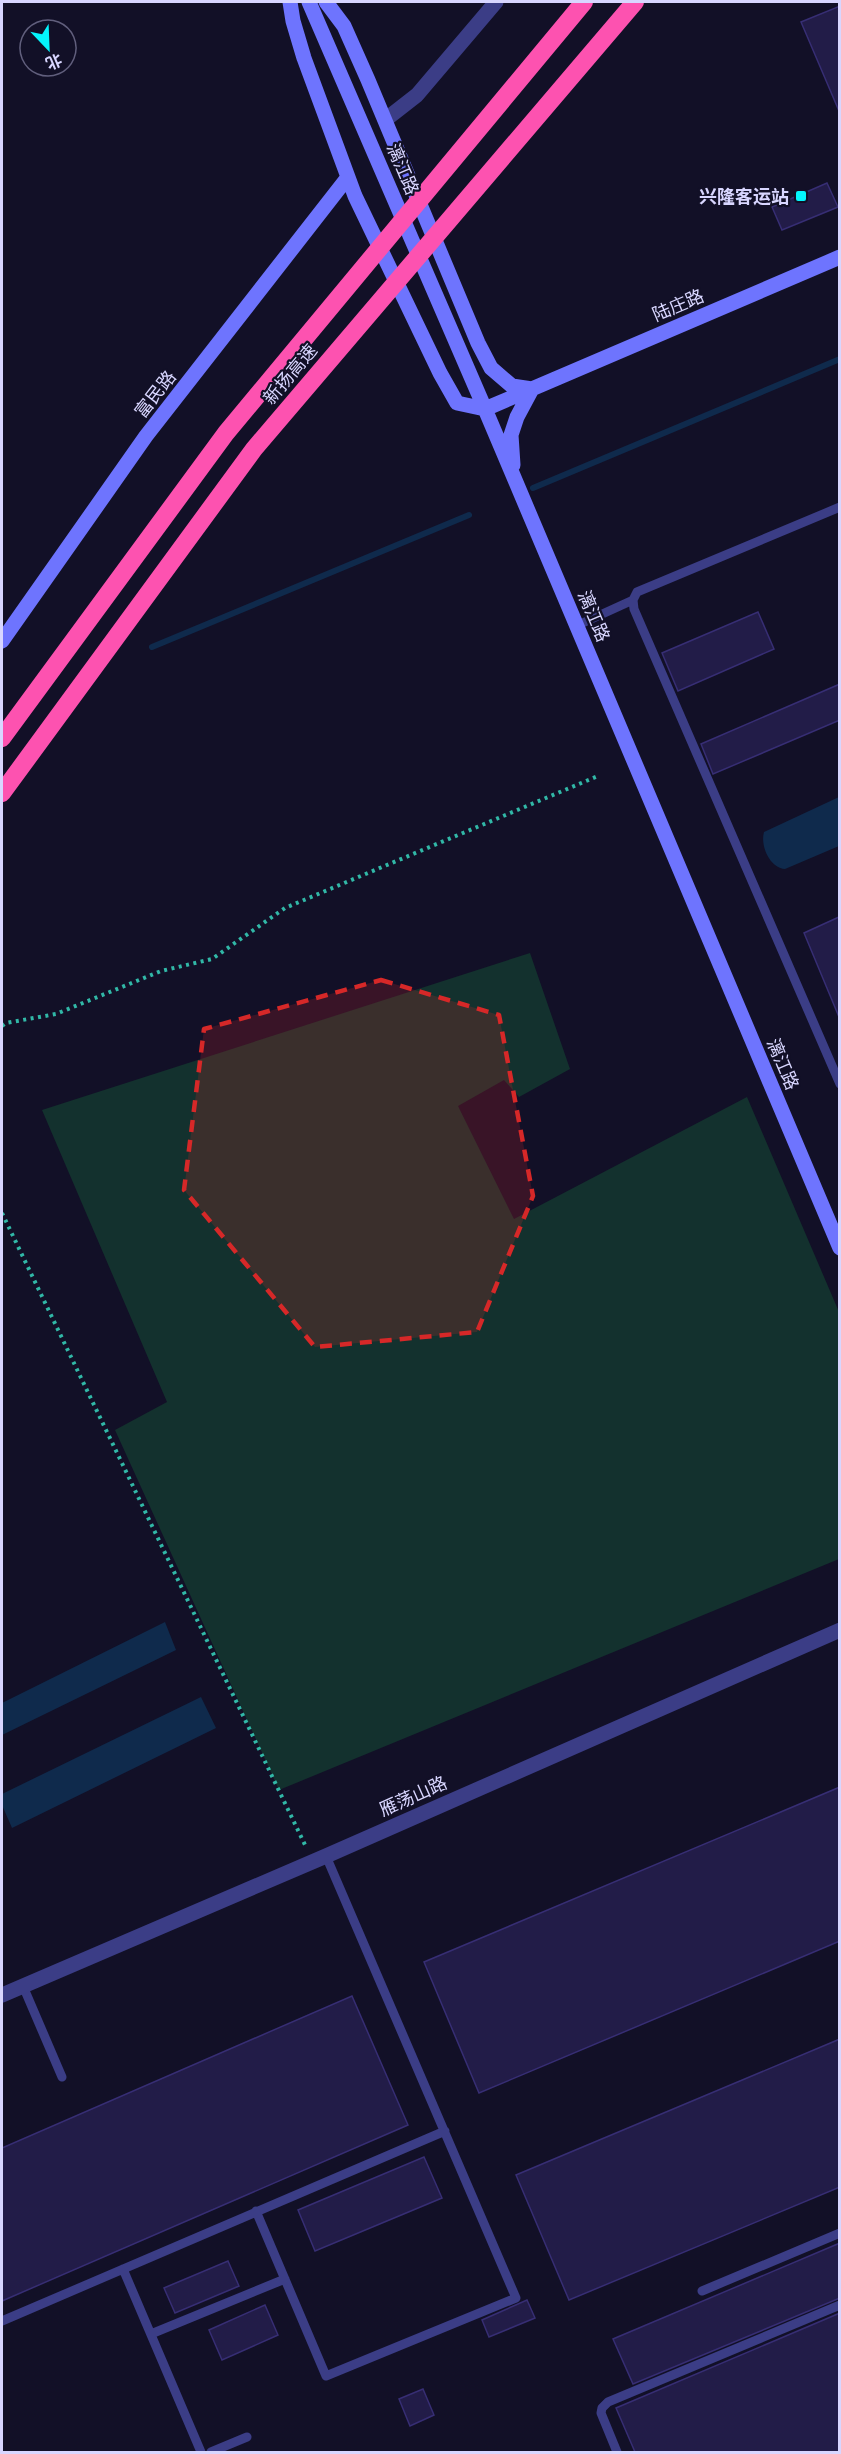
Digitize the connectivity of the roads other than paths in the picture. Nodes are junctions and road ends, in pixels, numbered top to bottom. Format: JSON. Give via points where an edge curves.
{"nodes":[{"id":1,"x":290,"y":2,"type":"edge"},
{"id":2,"x":309,"y":2,"type":"edge"},
{"id":3,"x":327,"y":2,"type":"edge"},
{"id":4,"x":496,"y":2,"type":"edge"},
{"id":5,"x":584,"y":2,"type":"edge"},
{"id":6,"x":635,"y":2,"type":"edge"},
{"id":7,"x":385,"y":120,"type":"junction"},
{"id":8,"x":348,"y":177,"type":"junction"},
{"id":9,"x":840,"y":257,"type":"edge"},
{"id":10,"x":532,"y":389,"type":"junction"},
{"id":11,"x":485,"y":409,"type":"junction"},
{"id":12,"x":513,"y":477,"type":"junction"},
{"id":13,"x":840,"y":507,"type":"edge"},
{"id":14,"x":633,"y":600,"type":"junction"},
{"id":15,"x":576,"y":626,"type":"junction"},
{"id":16,"x":2,"y":641,"type":"edge"},
{"id":17,"x":2,"y":738,"type":"edge"},
{"id":18,"x":2,"y":793,"type":"edge"},
{"id":19,"x":840,"y":1084,"type":"edge"},
{"id":20,"x":840,"y":1248,"type":"edge"},
{"id":21,"x":840,"y":1630,"type":"edge"},
{"id":22,"x":319,"y":1859,"type":"junction"},
{"id":23,"x":23,"y":1986,"type":"junction"},
{"id":24,"x":2,"y":1995,"type":"edge"},
{"id":25,"x":62,"y":2077,"type":"dead end"},
{"id":26,"x":445,"y":2130,"type":"junction"},
{"id":27,"x":256,"y":2211,"type":"junction"},
{"id":28,"x":840,"y":2233,"type":"edge"},
{"id":29,"x":123,"y":2269,"type":"junction"},
{"id":30,"x":285,"y":2279,"type":"junction"},
{"id":31,"x":702,"y":2291,"type":"dead end"},
{"id":32,"x":840,"y":2305,"type":"edge"},
{"id":33,"x":2,"y":2321,"type":"edge"},
{"id":34,"x":151,"y":2334,"type":"junction"},
{"id":35,"x":248,"y":2437,"type":"dead end"},
{"id":36,"x":201,"y":2452,"type":"edge"},
{"id":37,"x":211,"y":2452,"type":"edge"},
{"id":38,"x":617,"y":2452,"type":"edge"}],
"edges":[{"from":1,"to":8,"type":"street","via":[[304,58]]},
{"from":2,"to":11,"type":"street","name":"漓江路"},
{"from":3,"to":7,"type":"street","via":[[344,26]]},
{"from":4,"to":7,"type":"street","via":[[417,95]]},
{"from":5,"to":17,"type":"highway","name":"新扬高速","via":[[226,433]]},
{"from":6,"to":18,"type":"highway","name":"新扬高速","via":[[254,449]]},
{"from":7,"to":10,"type":"street","via":[[491,368],[512,386]]},
{"from":8,"to":11,"type":"street","via":[[457,403]]},
{"from":8,"to":16,"type":"street","name":"富民路","via":[[146,436]]},
{"from":9,"to":10,"type":"street","name":"陆庄路"},
{"from":10,"to":11,"type":"street","name":"陆庄路"},
{"from":10,"to":12,"type":"street","via":[[511,435]]},
{"from":11,"to":12,"type":"street","name":"漓江路"},
{"from":12,"to":15,"type":"street","name":"漓江路"},
{"from":13,"to":14,"type":"lane","via":[[637,592]]},
{"from":14,"to":15,"type":"lane"},
{"from":14,"to":19,"type":"lane"},
{"from":15,"to":20,"type":"street","name":"漓江路"},
{"from":21,"to":22,"type":"street","name":"雁荡山路"},
{"from":22,"to":23,"type":"street","name":"雁荡山路"},
{"from":22,"to":26,"type":"lane"},
{"from":23,"to":24,"type":"street","name":"雁荡山路"},
{"from":23,"to":25,"type":"lane"},
{"from":26,"to":27,"type":"lane"},
{"from":26,"to":30,"type":"lane","via":[[516,2298],[326,2376]]},
{"from":27,"to":29,"type":"lane"},
{"from":27,"to":30,"type":"lane"},
{"from":28,"to":31,"type":"lane"},
{"from":29,"to":33,"type":"lane"},
{"from":29,"to":34,"type":"lane"},
{"from":30,"to":34,"type":"lane"},
{"from":32,"to":38,"type":"lane","via":[[608,2402],[601,2413]]},
{"from":34,"to":36,"type":"lane"},
{"from":35,"to":37,"type":"lane"}]}
